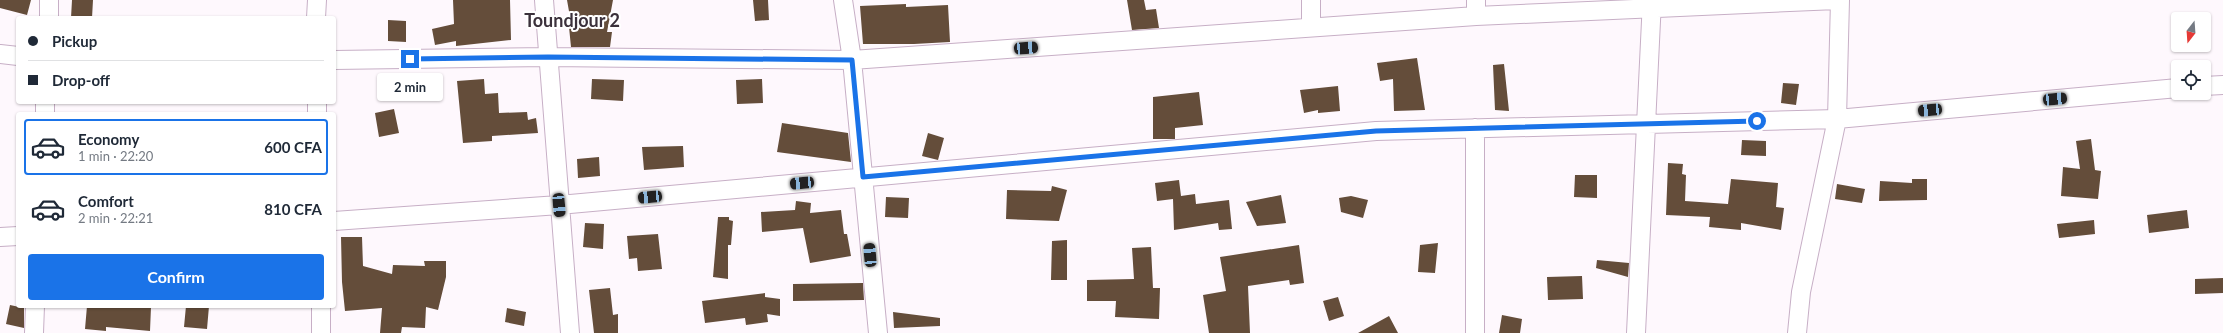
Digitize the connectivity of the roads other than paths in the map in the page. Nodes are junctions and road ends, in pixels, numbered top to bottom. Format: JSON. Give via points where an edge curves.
{"nodes":[{"id":1,"x":49,"y":0,"type":"edge"},
{"id":2,"x":316,"y":0,"type":"edge"},
{"id":3,"x":544,"y":0,"type":"edge"},
{"id":4,"x":843,"y":0,"type":"edge"},
{"id":5,"x":1311,"y":0,"type":"edge"},
{"id":6,"x":1838,"y":0,"type":"edge"},
{"id":7,"x":1652,"y":4,"type":"edge"},
{"id":8,"x":1476,"y":8,"type":"edge"},
{"id":9,"x":49,"y":16,"type":"edge"},
{"id":10,"x":316,"y":16,"type":"edge"},
{"id":11,"x":1311,"y":27,"type":"junction"},
{"id":12,"x":0,"y":54,"type":"edge"},
{"id":13,"x":16,"y":56,"type":"edge"},
{"id":14,"x":548,"y":57,"type":"junction"},
{"id":15,"x":336,"y":60,"type":"edge"},
{"id":16,"x":852,"y":60,"type":"junction"},
{"id":17,"x":2223,"y":85,"type":"edge"},
{"id":18,"x":2211,"y":86,"type":"edge"},
{"id":19,"x":2171,"y":89,"type":"edge"},
{"id":20,"x":1837,"y":119,"type":"junction"},
{"id":21,"x":1645,"y":124,"type":"junction"},
{"id":22,"x":1475,"y":128,"type":"junction"},
{"id":23,"x":863,"y":177,"type":"junction"},
{"id":24,"x":559,"y":205,"type":"junction"},
{"id":25,"x":336,"y":221,"type":"edge"},
{"id":26,"x":16,"y":236,"type":"edge"},
{"id":27,"x":0,"y":237,"type":"edge"},
{"id":28,"x":35,"y":308,"type":"edge"},
{"id":29,"x":320,"y":308,"type":"edge"},
{"id":30,"x":34,"y":333,"type":"edge"},
{"id":31,"x":321,"y":333,"type":"edge"},
{"id":32,"x":570,"y":333,"type":"edge"},
{"id":33,"x":878,"y":333,"type":"edge"},
{"id":34,"x":1475,"y":333,"type":"edge"},
{"id":35,"x":1636,"y":333,"type":"edge"},
{"id":36,"x":1798,"y":333,"type":"edge"}],
"edges":[{"from":1,"to":9,"type":"street"},
{"from":2,"to":10,"type":"street"},
{"from":3,"to":14,"type":"street"},
{"from":4,"to":16,"type":"street"},
{"from":5,"to":11,"type":"street"},
{"from":6,"to":7,"type":"street"},
{"from":6,"to":20,"type":"street"},
{"from":7,"to":8,"type":"street"},
{"from":7,"to":21,"type":"street"},
{"from":8,"to":11,"type":"street"},
{"from":11,"to":16,"type":"street"},
{"from":12,"to":13,"type":"street"},
{"from":14,"to":15,"type":"street"},
{"from":14,"to":16,"type":"street"},
{"from":14,"to":24,"type":"street"},
{"from":16,"to":23,"type":"street"},
{"from":17,"to":18,"type":"street"},
{"from":19,"to":20,"type":"street"},
{"from":20,"to":21,"type":"street"},
{"from":20,"to":36,"type":"street","via":[[1801,292]]},
{"from":21,"to":22,"type":"street"},
{"from":21,"to":35,"type":"street"},
{"from":22,"to":23,"type":"street","via":[[1376,131]]},
{"from":22,"to":34,"type":"street"},
{"from":23,"to":24,"type":"street"},
{"from":23,"to":33,"type":"street"},
{"from":24,"to":25,"type":"street"},
{"from":24,"to":32,"type":"street"},
{"from":26,"to":27,"type":"street"},
{"from":28,"to":30,"type":"street"},
{"from":29,"to":31,"type":"street"}]}
